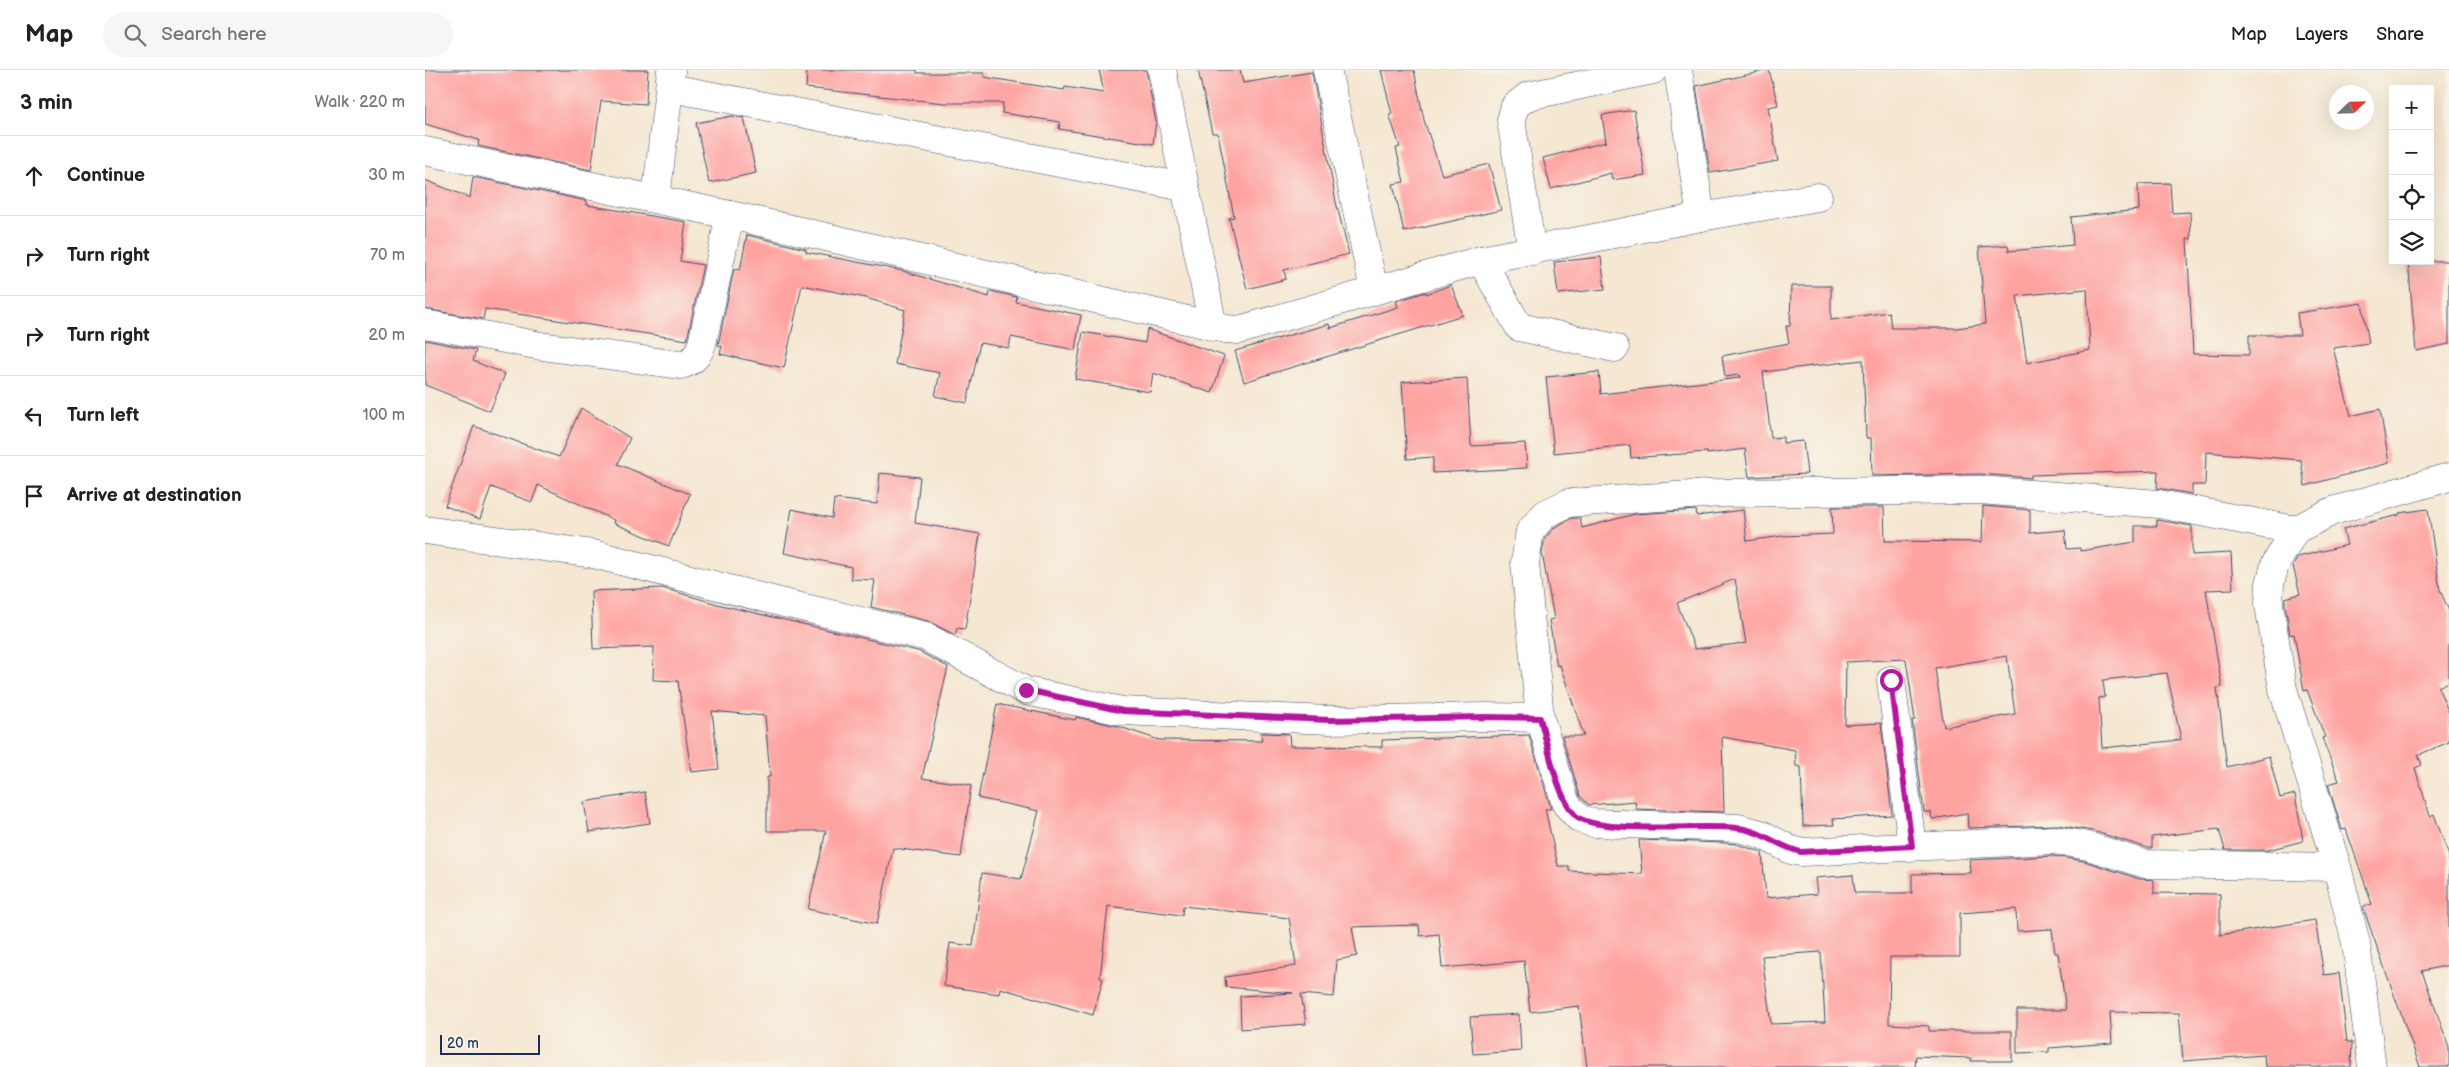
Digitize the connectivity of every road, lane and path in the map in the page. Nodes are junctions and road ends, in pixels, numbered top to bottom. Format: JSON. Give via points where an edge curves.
{"nodes":[{"id":1,"x":1162,"y":70,"type":"edge"},
{"id":2,"x":1327,"y":70,"type":"edge"},
{"id":3,"x":1653,"y":70,"type":"edge"},
{"id":4,"x":1677,"y":70,"type":"edge"},
{"id":5,"x":671,"y":79,"type":"edge"},
{"id":6,"x":425,"y":151,"type":"edge"},
{"id":7,"x":1184,"y":187,"type":"junction"},
{"id":8,"x":1818,"y":197,"type":"dead end"},
{"id":9,"x":656,"y":199,"type":"junction"},
{"id":10,"x":730,"y":215,"type":"junction"},
{"id":11,"x":1701,"y":217,"type":"junction"},
{"id":12,"x":1531,"y":251,"type":"junction"},
{"id":13,"x":1481,"y":260,"type":"junction"},
{"id":14,"x":1374,"y":290,"type":"junction"},
{"id":15,"x":425,"y":324,"type":"edge"},
{"id":16,"x":1213,"y":327,"type":"junction"},
{"id":17,"x":1615,"y":348,"type":"dead end"},
{"id":18,"x":2449,"y":477,"type":"edge"},
{"id":19,"x":425,"y":530,"type":"edge"},
{"id":20,"x":2295,"y":530,"type":"junction"},
{"id":21,"x":1891,"y":680,"type":"dead end"},
{"id":22,"x":1540,"y":718,"type":"junction"},
{"id":23,"x":1912,"y":846,"type":"junction"},
{"id":24,"x":2337,"y":868,"type":"junction"},
{"id":25,"x":2372,"y":1067,"type":"edge"}],
"edges":[{"from":1,"to":7,"type":"street"},
{"from":2,"to":14,"type":"street"},
{"from":3,"to":12,"type":"street","via":[[1528,96],[1515,106],[1511,120]]},
{"from":4,"to":11,"type":"street"},
{"from":5,"to":7,"type":"street"},
{"from":5,"to":9,"type":"street"},
{"from":6,"to":9,"type":"street"},
{"from":7,"to":16,"type":"street"},
{"from":8,"to":11,"type":"street"},
{"from":9,"to":10,"type":"street"},
{"from":10,"to":15,"type":"street","via":[[701,344],[695,359],[689,363],[680,365],[541,346]]},
{"from":10,"to":16,"type":"street"},
{"from":11,"to":12,"type":"street"},
{"from":12,"to":13,"type":"street"},
{"from":13,"to":14,"type":"street"},
{"from":13,"to":17,"type":"street","via":[[1519,327]]},
{"from":14,"to":16,"type":"street","via":[[1239,330]]},
{"from":18,"to":20,"type":"street","via":[[2333,511]]},
{"from":19,"to":22,"type":"street","via":[[593,554],[924,636],[1026,690],[1123,711],[1330,720]]},
{"from":20,"to":22,"type":"street","via":[[2159,504],[1980,490],[1722,493],[1568,503],[1545,514],[1530,531],[1525,563]]},
{"from":20,"to":24,"type":"street","via":[[2275,565],[2269,605],[2283,689]]},
{"from":21,"to":23,"type":"street"},
{"from":22,"to":23,"type":"street","via":[[1566,804],[1580,819],[1605,825],[1738,828],[1761,834],[1801,852]]},
{"from":23,"to":24,"type":"street","via":[[2055,840],[2088,846],[2145,864]]},
{"from":24,"to":25,"type":"street","via":[[2356,943]]}]}
